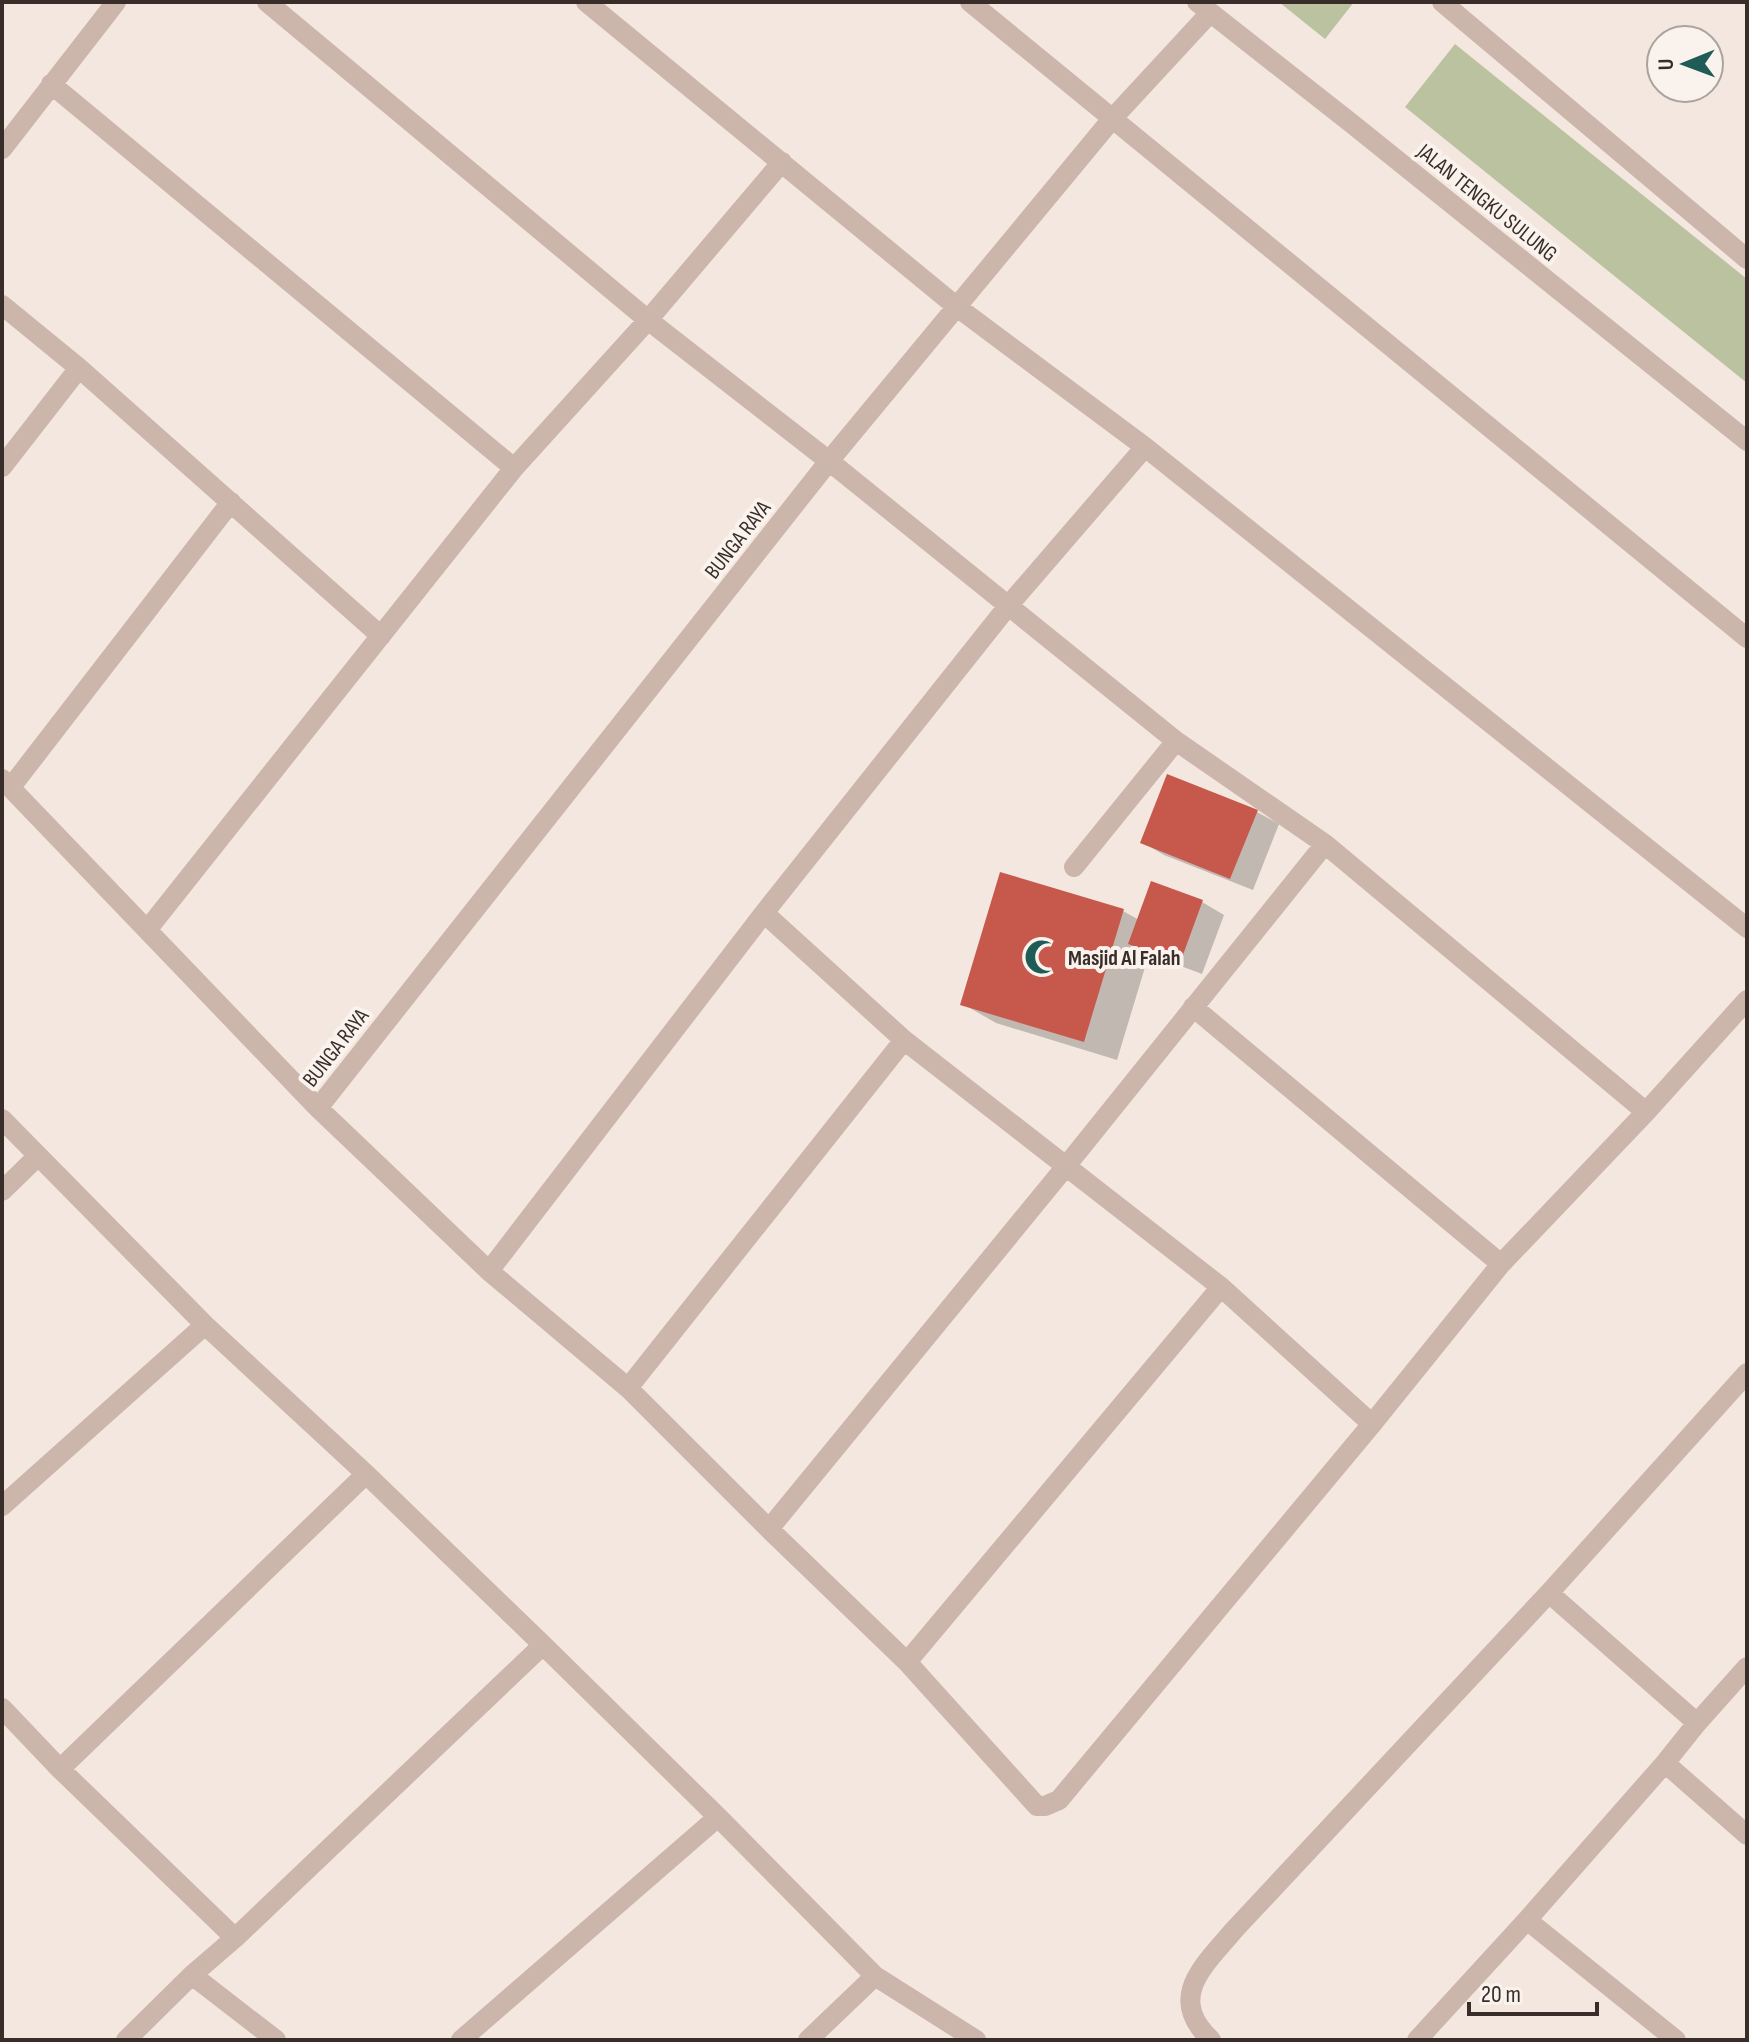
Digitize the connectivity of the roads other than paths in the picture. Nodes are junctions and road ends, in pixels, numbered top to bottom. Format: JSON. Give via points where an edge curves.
{"nodes":[{"id":1,"x":116,"y":2,"type":"edge"},
{"id":2,"x":267,"y":2,"type":"edge"},
{"id":3,"x":586,"y":2,"type":"edge"},
{"id":4,"x":970,"y":2,"type":"edge"},
{"id":5,"x":1442,"y":2,"type":"edge"},
{"id":6,"x":1203,"y":7,"type":"edge"},
{"id":7,"x":51,"y":84,"type":"junction"},
{"id":8,"x":1112,"y":119,"type":"junction"},
{"id":9,"x":2,"y":149,"type":"edge"},
{"id":10,"x":782,"y":162,"type":"junction"},
{"id":11,"x":1747,"y":259,"type":"edge"},
{"id":12,"x":2,"y":305,"type":"edge"},
{"id":13,"x":957,"y":307,"type":"junction"},
{"id":14,"x":648,"y":320,"type":"junction"},
{"id":15,"x":79,"y":368,"type":"junction"},
{"id":16,"x":1747,"y":441,"type":"edge"},
{"id":17,"x":1145,"y":447,"type":"junction"},
{"id":18,"x":829,"y":461,"type":"junction"},
{"id":19,"x":2,"y":467,"type":"edge"},
{"id":20,"x":514,"y":468,"type":"junction"},
{"id":21,"x":231,"y":502,"type":"junction"},
{"id":22,"x":1008,"y":606,"type":"junction"},
{"id":23,"x":381,"y":636,"type":"junction"},
{"id":24,"x":1747,"y":638,"type":"edge"},
{"id":25,"x":1176,"y":741,"type":"junction"},
{"id":26,"x":7,"y":783,"type":"edge"},
{"id":27,"x":1325,"y":844,"type":"junction"},
{"id":28,"x":1074,"y":867,"type":"dead end"},
{"id":29,"x":764,"y":913,"type":"junction"},
{"id":30,"x":1747,"y":928,"type":"edge"},
{"id":31,"x":147,"y":930,"type":"junction"},
{"id":32,"x":1747,"y":1000,"type":"edge"},
{"id":33,"x":1193,"y":1007,"type":"junction"},
{"id":34,"x":904,"y":1040,"type":"junction"},
{"id":35,"x":318,"y":1108,"type":"junction"},
{"id":36,"x":1646,"y":1112,"type":"junction"},
{"id":37,"x":2,"y":1119,"type":"edge"},
{"id":38,"x":37,"y":1157,"type":"junction"},
{"id":39,"x":1067,"y":1165,"type":"junction"},
{"id":40,"x":2,"y":1191,"type":"edge"},
{"id":41,"x":1501,"y":1264,"type":"junction"},
{"id":42,"x":489,"y":1271,"type":"junction"},
{"id":43,"x":1221,"y":1287,"type":"junction"},
{"id":44,"x":205,"y":1325,"type":"junction"},
{"id":45,"x":1747,"y":1373,"type":"edge"},
{"id":46,"x":628,"y":1388,"type":"junction"},
{"id":47,"x":1372,"y":1424,"type":"junction"},
{"id":48,"x":366,"y":1474,"type":"junction"},
{"id":49,"x":2,"y":1506,"type":"edge"},
{"id":50,"x":769,"y":1529,"type":"junction"},
{"id":51,"x":1549,"y":1593,"type":"junction"},
{"id":52,"x":543,"y":1645,"type":"junction"},
{"id":53,"x":907,"y":1662,"type":"junction"},
{"id":54,"x":1747,"y":1667,"type":"edge"},
{"id":55,"x":2,"y":1708,"type":"edge"},
{"id":56,"x":1697,"y":1723,"type":"junction"},
{"id":57,"x":1665,"y":1763,"type":"junction"},
{"id":58,"x":60,"y":1769,"type":"junction"},
{"id":59,"x":718,"y":1817,"type":"junction"},
{"id":60,"x":1747,"y":1835,"type":"edge"},
{"id":61,"x":1527,"y":1920,"type":"junction"},
{"id":62,"x":235,"y":1938,"type":"junction"},
{"id":63,"x":192,"y":1975,"type":"junction"},
{"id":64,"x":875,"y":1976,"type":"junction"},
{"id":65,"x":126,"y":2040,"type":"edge"},
{"id":66,"x":276,"y":2040,"type":"edge"},
{"id":67,"x":461,"y":2040,"type":"edge"},
{"id":68,"x":808,"y":2040,"type":"edge"},
{"id":69,"x":976,"y":2040,"type":"edge"},
{"id":70,"x":1211,"y":2040,"type":"edge"},
{"id":71,"x":1417,"y":2040,"type":"edge"},
{"id":72,"x":1676,"y":2040,"type":"edge"}],
"edges":[{"from":1,"to":7,"type":"street"},
{"from":2,"to":14,"type":"street"},
{"from":3,"to":10,"type":"street"},
{"from":4,"to":8,"type":"street"},
{"from":5,"to":11,"type":"street"},
{"from":6,"to":8,"type":"street","name":"BUNGA RAYA"},
{"from":6,"to":16,"type":"street","name":"JALAN TENGKU SULUNG"},
{"from":7,"to":9,"type":"street"},
{"from":7,"to":20,"type":"street"},
{"from":8,"to":13,"type":"street","name":"BUNGA RAYA"},
{"from":8,"to":24,"type":"street"},
{"from":10,"to":13,"type":"street"},
{"from":10,"to":14,"type":"street"},
{"from":12,"to":15,"type":"street"},
{"from":13,"to":17,"type":"street"},
{"from":13,"to":18,"type":"street","name":"BUNGA RAYA"},
{"from":14,"to":18,"type":"street"},
{"from":14,"to":20,"type":"street"},
{"from":15,"to":19,"type":"street"},
{"from":15,"to":21,"type":"street"},
{"from":17,"to":22,"type":"street"},
{"from":17,"to":30,"type":"street"},
{"from":18,"to":22,"type":"street"},
{"from":18,"to":35,"type":"street","name":"BUNGA RAYA"},
{"from":20,"to":23,"type":"street"},
{"from":21,"to":23,"type":"street"},
{"from":21,"to":26,"type":"street"},
{"from":22,"to":25,"type":"street"},
{"from":22,"to":29,"type":"street"},
{"from":23,"to":31,"type":"street"},
{"from":25,"to":27,"type":"street"},
{"from":25,"to":28,"type":"street"},
{"from":26,"to":31,"type":"street"},
{"from":27,"to":33,"type":"street"},
{"from":27,"to":36,"type":"street"},
{"from":29,"to":34,"type":"street"},
{"from":29,"to":42,"type":"street"},
{"from":31,"to":35,"type":"street"},
{"from":32,"to":36,"type":"street"},
{"from":33,"to":39,"type":"street"},
{"from":33,"to":41,"type":"street"},
{"from":34,"to":39,"type":"street"},
{"from":34,"to":46,"type":"street"},
{"from":35,"to":42,"type":"street"},
{"from":36,"to":41,"type":"street"},
{"from":37,"to":38,"type":"street"},
{"from":38,"to":40,"type":"street"},
{"from":38,"to":44,"type":"street"},
{"from":39,"to":43,"type":"street"},
{"from":39,"to":50,"type":"street"},
{"from":41,"to":47,"type":"street"},
{"from":42,"to":46,"type":"street"},
{"from":43,"to":47,"type":"street"},
{"from":43,"to":53,"type":"street"},
{"from":44,"to":48,"type":"street"},
{"from":44,"to":49,"type":"street"},
{"from":45,"to":51,"type":"street"},
{"from":46,"to":50,"type":"street"},
{"from":47,"to":53,"type":"street","via":[[1053,1804],[1037,1806]]},
{"from":48,"to":52,"type":"street"},
{"from":48,"to":58,"type":"street"},
{"from":50,"to":53,"type":"street"},
{"from":51,"to":56,"type":"street"},
{"from":51,"to":70,"type":"street","via":[[1209,1960],[1192,1985],[1189,2006]]},
{"from":52,"to":59,"type":"street"},
{"from":52,"to":62,"type":"street"},
{"from":54,"to":56,"type":"street"},
{"from":55,"to":58,"type":"street"},
{"from":56,"to":57,"type":"street"},
{"from":57,"to":60,"type":"street"},
{"from":57,"to":61,"type":"street"},
{"from":58,"to":62,"type":"street"},
{"from":59,"to":64,"type":"street"},
{"from":59,"to":67,"type":"street"},
{"from":61,"to":71,"type":"street"},
{"from":61,"to":72,"type":"street"},
{"from":62,"to":63,"type":"street"},
{"from":63,"to":65,"type":"street"},
{"from":63,"to":66,"type":"street"},
{"from":64,"to":68,"type":"street"},
{"from":64,"to":69,"type":"street"}]}
